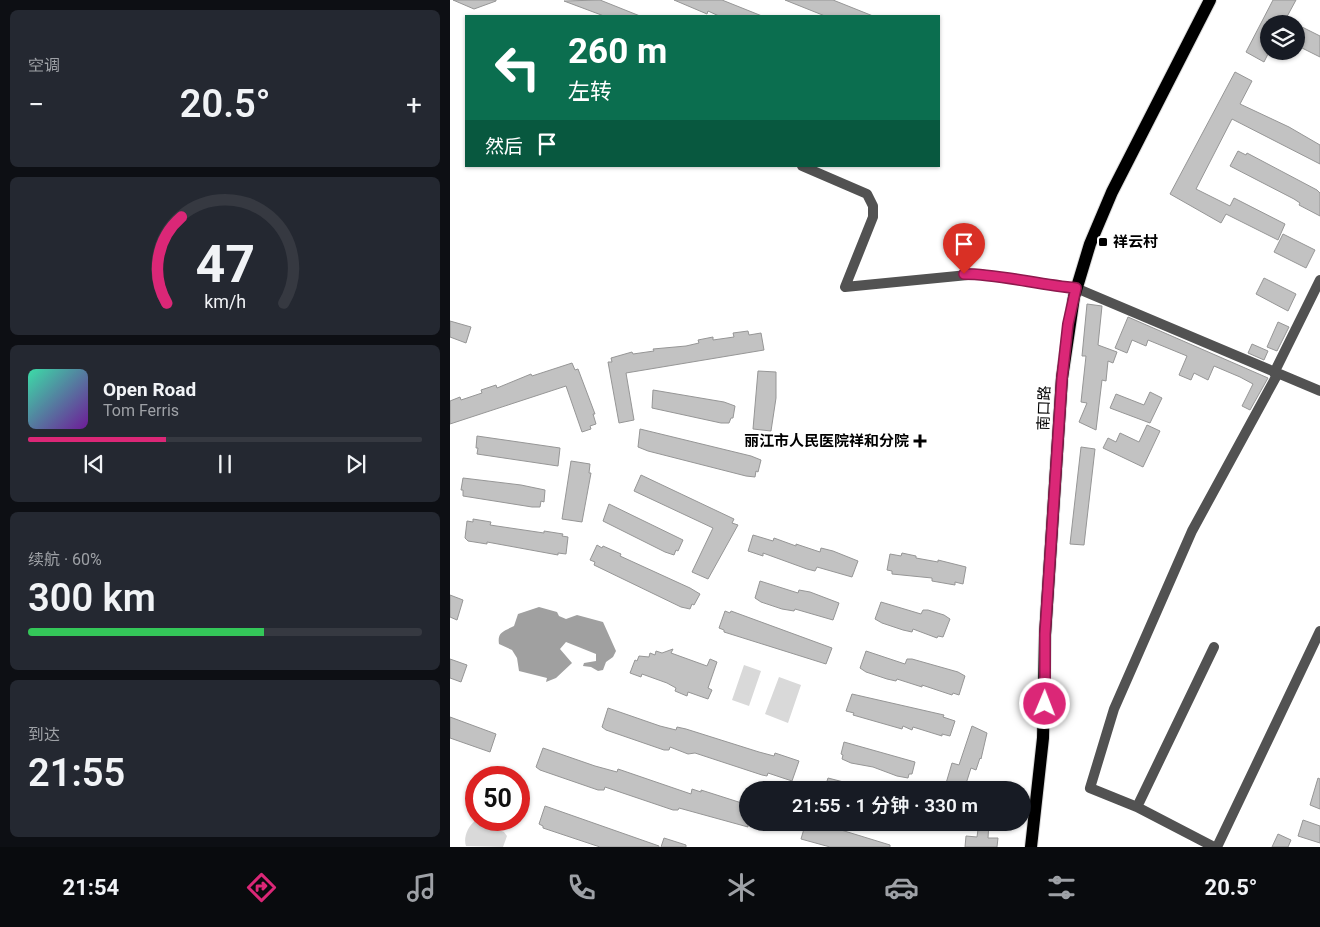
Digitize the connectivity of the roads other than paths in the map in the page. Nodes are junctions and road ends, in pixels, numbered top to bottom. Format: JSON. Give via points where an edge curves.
{"nodes":[{"id":1,"x":1210,"y":0,"type":"edge"},
{"id":2,"x":804,"y":167,"type":"edge"},
{"id":3,"x":1320,"y":280,"type":"edge"},
{"id":4,"x":1076,"y":288,"type":"junction"},
{"id":5,"x":1276,"y":374,"type":"junction"},
{"id":6,"x":1320,"y":391,"type":"edge"},
{"id":7,"x":1320,"y":631,"type":"edge"},
{"id":8,"x":1214,"y":647,"type":"dead end"},
{"id":9,"x":1137,"y":807,"type":"junction"},
{"id":10,"x":1030,"y":847,"type":"edge"},
{"id":11,"x":1215,"y":847,"type":"edge"}],
"edges":[{"from":1,"to":4,"type":"main road","name":"南口路","via":[[1112,192]]},
{"from":2,"to":4,"type":"street","via":[[867,194],[873,206],[873,217],[845,287],[978,274]]},
{"from":3,"to":5,"type":"street"},
{"from":4,"to":5,"type":"street"},
{"from":4,"to":10,"type":"main road","name":"南口路","via":[[1062,378],[1045,634],[1043,738]]},
{"from":5,"to":6,"type":"street"},
{"from":5,"to":9,"type":"street","via":[[1192,531],[1114,709],[1090,788]]},
{"from":7,"to":11,"type":"street"},
{"from":8,"to":9,"type":"street"},
{"from":9,"to":11,"type":"street"}]}
